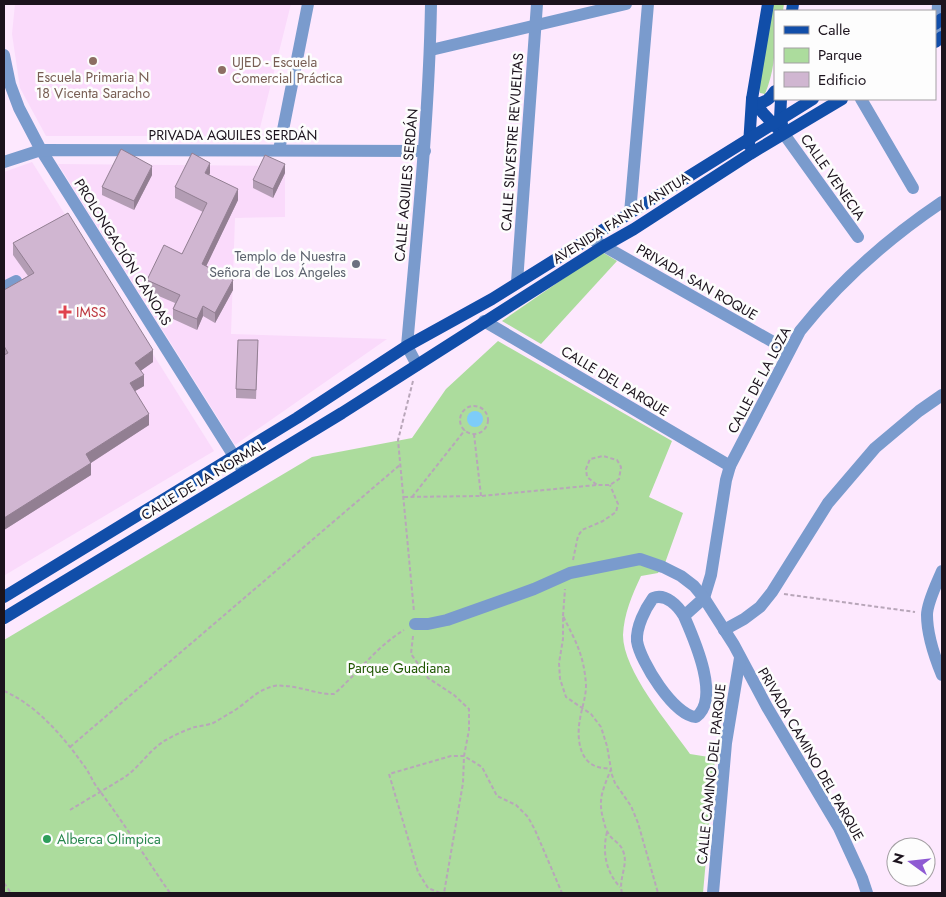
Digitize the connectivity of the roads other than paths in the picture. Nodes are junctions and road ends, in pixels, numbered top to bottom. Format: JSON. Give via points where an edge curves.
{"nodes":[{"id":1,"x":308,"y":4,"type":"edge"},
{"id":2,"x":431,"y":4,"type":"edge"},
{"id":3,"x":537,"y":4,"type":"edge"},
{"id":4,"x":626,"y":4,"type":"edge"},
{"id":5,"x":648,"y":4,"type":"edge"},
{"id":6,"x":768,"y":4,"type":"edge"},
{"id":7,"x":938,"y":4,"type":"edge"},
{"id":8,"x":938,"y":22,"type":"edge"},
{"id":9,"x":535,"y":24,"type":"junction"},
{"id":10,"x":938,"y":40,"type":"edge"},
{"id":11,"x":431,"y":50,"type":"junction"},
{"id":12,"x":4,"y":55,"type":"edge"},
{"id":13,"x":774,"y":92,"type":"edge"},
{"id":14,"x":781,"y":100,"type":"edge"},
{"id":15,"x":811,"y":100,"type":"edge"},
{"id":16,"x":840,"y":100,"type":"edge"},
{"id":17,"x":863,"y":100,"type":"edge"},
{"id":18,"x":754,"y":102,"type":"junction"},
{"id":19,"x":777,"y":121,"type":"junction"},
{"id":20,"x":784,"y":134,"type":"junction"},
{"id":21,"x":749,"y":140,"type":"junction"},
{"id":22,"x":41,"y":150,"type":"junction"},
{"id":23,"x":278,"y":150,"type":"junction"},
{"id":24,"x":425,"y":151,"type":"junction"},
{"id":25,"x":750,"y":154,"type":"junction"},
{"id":26,"x":4,"y":162,"type":"edge"},
{"id":27,"x":913,"y":188,"type":"dead end"},
{"id":28,"x":942,"y":202,"type":"edge"},
{"id":29,"x":630,"y":213,"type":"junction"},
{"id":30,"x":858,"y":237,"type":"dead end"},
{"id":31,"x":590,"y":238,"type":"junction"},
{"id":32,"x":604,"y":246,"type":"junction"},
{"id":33,"x":16,"y":281,"type":"edge"},
{"id":34,"x":517,"y":282,"type":"junction"},
{"id":35,"x":4,"y":287,"type":"edge"},
{"id":36,"x":492,"y":299,"type":"junction"},
{"id":37,"x":484,"y":321,"type":"junction"},
{"id":38,"x":407,"y":346,"type":"junction"},
{"id":39,"x":789,"y":351,"type":"junction"},
{"id":40,"x":417,"y":365,"type":"junction"},
{"id":41,"x":942,"y":395,"type":"edge"},
{"id":42,"x":234,"y":456,"type":"junction"},
{"id":43,"x":730,"y":466,"type":"junction"},
{"id":44,"x":244,"y":472,"type":"junction"},
{"id":45,"x":942,"y":571,"type":"edge"},
{"id":46,"x":4,"y":597,"type":"edge"},
{"id":47,"x":704,"y":598,"type":"junction"},
{"id":48,"x":684,"y":616,"type":"junction"},
{"id":49,"x":4,"y":618,"type":"edge"},
{"id":50,"x":415,"y":624,"type":"road end"},
{"id":51,"x":724,"y":630,"type":"junction"},
{"id":52,"x":740,"y":658,"type":"junction"},
{"id":53,"x":942,"y":675,"type":"edge"},
{"id":54,"x":713,"y":893,"type":"edge"},
{"id":55,"x":867,"y":893,"type":"edge"}],
"edges":[{"from":1,"to":23,"type":"street"},
{"from":2,"to":11,"type":"street","name":"CALLE AQUILES SERDÁN"},
{"from":3,"to":9,"type":"street","name":"CALLE SILVESTRE REVUELTAS"},
{"from":4,"to":9,"type":"street"},
{"from":5,"to":29,"type":"street"},
{"from":6,"to":18,"type":"main road"},
{"from":7,"to":8,"type":"street"},
{"from":8,"to":10,"type":"street"},
{"from":9,"to":11,"type":"street"},
{"from":9,"to":34,"type":"street","name":"CALLE SILVESTRE REVUELTAS"},
{"from":11,"to":24,"type":"street","name":"CALLE AQUILES SERDÁN"},
{"from":12,"to":22,"type":"street","name":"PROLONGACIÓN CANOAS","via":[[19,108]]},
{"from":13,"to":18,"type":"main road","via":[[761,104]]},
{"from":14,"to":19,"type":"main road"},
{"from":15,"to":19,"type":"main road","name":"AVENIDA FANNY ANITUA"},
{"from":16,"to":20,"type":"main road","name":"AVENIDA FANNY ANITUA"},
{"from":17,"to":27,"type":"street"},
{"from":18,"to":19,"type":"main road"},
{"from":18,"to":21,"type":"main road"},
{"from":19,"to":20,"type":"main road"},
{"from":19,"to":21,"type":"main road","name":"AVENIDA FANNY ANITUA"},
{"from":20,"to":25,"type":"main road","name":"AVENIDA FANNY ANITUA"},
{"from":20,"to":30,"type":"street","name":"CALLE VENECIA"},
{"from":21,"to":25,"type":"main road"},
{"from":21,"to":29,"type":"main road","name":"AVENIDA FANNY ANITUA"},
{"from":22,"to":23,"type":"street","name":"PRIVADA AQUILES SERDÁN"},
{"from":22,"to":26,"type":"street","name":"PRIVADA AQUILES SERDÁN"},
{"from":22,"to":42,"type":"street","name":"PROLONGACIÓN CANOAS"},
{"from":23,"to":24,"type":"street","name":"PRIVADA AQUILES SERDÁN"},
{"from":24,"to":38,"type":"street","name":"CALLE AQUILES SERDÁN"},
{"from":25,"to":32,"type":"main road","name":"AVENIDA FANNY ANITUA"},
{"from":28,"to":39,"type":"street","name":"CALLE DE LA LOZA","via":[[895,237],[846,282],[814,314]]},
{"from":29,"to":31,"type":"main road","name":"AVENIDA FANNY ANITUA"},
{"from":31,"to":32,"type":"street","name":"PRIVADA SAN ROQUE"},
{"from":31,"to":34,"type":"main road","name":"AVENIDA FANNY ANITUA"},
{"from":32,"to":37,"type":"main road","name":"AVENIDA FANNY ANITUA"},
{"from":32,"to":39,"type":"street","name":"PRIVADA SAN ROQUE"},
{"from":33,"to":35,"type":"street"},
{"from":34,"to":36,"type":"main road","name":"AVENIDA FANNY ANITUA"},
{"from":36,"to":37,"type":"main road","via":[[485,308]]},
{"from":36,"to":38,"type":"main road","name":"AVENIDA FANNY ANITUA"},
{"from":37,"to":40,"type":"main road","name":"AVENIDA FANNY ANITUA"},
{"from":37,"to":43,"type":"street","name":"CALLE DEL PARQUE"},
{"from":38,"to":40,"type":"street"},
{"from":38,"to":42,"type":"main road","name":"CALLE DE LA NORMAL"},
{"from":39,"to":43,"type":"street","name":"CALLE DE LA LOZA"},
{"from":40,"to":44,"type":"main road","name":"CALLE DE LA NORMAL"},
{"from":41,"to":51,"type":"street","via":[[875,448],[828,504],[772,592],[752,614]]},
{"from":42,"to":44,"type":"street","name":"PROLONGACIÓN CANOAS"},
{"from":42,"to":46,"type":"main road","name":"CALLE DE LA NORMAL"},
{"from":43,"to":47,"type":"street","name":"CALLE DE LA LOZA"},
{"from":44,"to":49,"type":"main road","name":"CALLE DE LA NORMAL"},
{"from":45,"to":53,"type":"street","via":[[927,614]]},
{"from":47,"to":48,"type":"street"},
{"from":47,"to":50,"type":"street","via":[[681,576],[640,559],[570,574],[447,620]]},
{"from":47,"to":51,"type":"street"},
{"from":48,"to":48,"type":"street","via":[[704,675],[705,701],[703,710],[696,717],[686,715],[668,699],[640,654],[637,640],[639,626],[653,598],[661,596],[673,602]]},
{"from":51,"to":52,"type":"street"},
{"from":52,"to":54,"type":"street","name":"CALLE CAMINO DEL PARQUE","via":[[726,743]]},
{"from":52,"to":55,"type":"street","name":"PRIVADA CAMINO DEL PARQUE","via":[[839,828]]}]}
